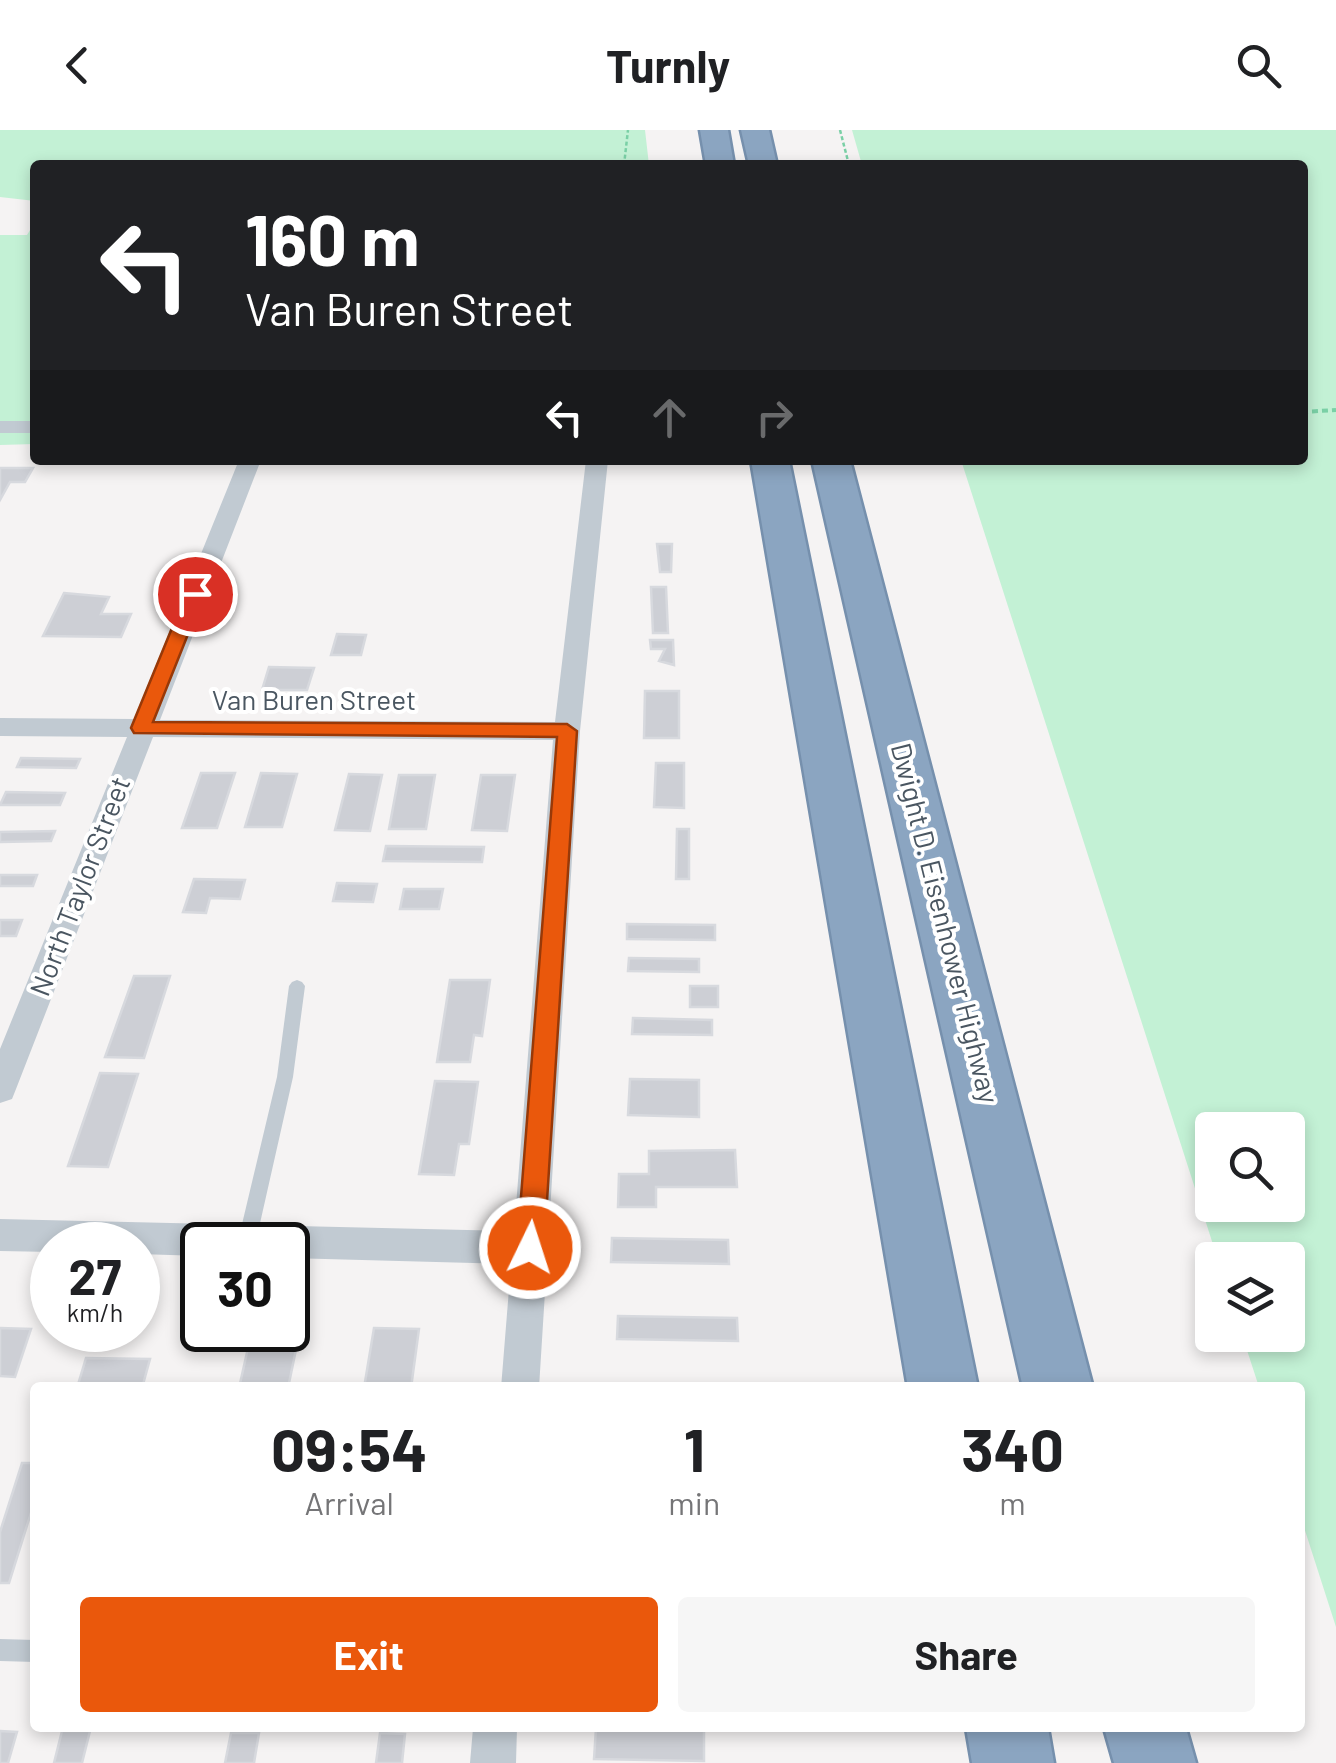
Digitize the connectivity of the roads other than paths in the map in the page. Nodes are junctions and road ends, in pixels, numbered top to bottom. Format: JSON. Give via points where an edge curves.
{"nodes":[{"id":1,"x":714,"y":130,"type":"edge"},
{"id":2,"x":755,"y":130,"type":"edge"},
{"id":3,"x":719,"y":160,"type":"edge"},
{"id":4,"x":762,"y":160,"type":"edge"},
{"id":5,"x":0,"y":427,"type":"edge"},
{"id":6,"x":30,"y":427,"type":"edge"},
{"id":7,"x":248,"y":465,"type":"edge"},
{"id":8,"x":596,"y":465,"type":"edge"},
{"id":9,"x":770,"y":465,"type":"edge"},
{"id":10,"x":832,"y":465,"type":"edge"},
{"id":11,"x":0,"y":727,"type":"edge"},
{"id":12,"x":140,"y":728,"type":"junction"},
{"id":13,"x":567,"y":731,"type":"junction"},
{"id":14,"x":298,"y":986,"type":"dead end"},
{"id":15,"x":0,"y":1089,"type":"edge"},
{"id":16,"x":251,"y":1222,"type":"edge"},
{"id":17,"x":0,"y":1234,"type":"edge"},
{"id":18,"x":180,"y":1239,"type":"edge"},
{"id":19,"x":310,"y":1243,"type":"edge"},
{"id":20,"x":530,"y":1248,"type":"junction"},
{"id":21,"x":520,"y":1382,"type":"edge"},
{"id":22,"x":942,"y":1382,"type":"edge"},
{"id":23,"x":1057,"y":1382,"type":"edge"},
{"id":24,"x":0,"y":1650,"type":"edge"},
{"id":25,"x":30,"y":1651,"type":"edge"},
{"id":26,"x":496,"y":1732,"type":"edge"},
{"id":27,"x":1008,"y":1732,"type":"edge"},
{"id":28,"x":1143,"y":1732,"type":"edge"},
{"id":29,"x":493,"y":1763,"type":"edge"},
{"id":30,"x":1014,"y":1763,"type":"edge"},
{"id":31,"x":1151,"y":1763,"type":"edge"}],
"edges":[{"from":1,"to":3,"type":"highway"},
{"from":2,"to":4,"type":"highway"},
{"from":5,"to":6,"type":"street"},
{"from":7,"to":12,"type":"street","name":"North Taylor Street"},
{"from":8,"to":13,"type":"street"},
{"from":9,"to":22,"type":"highway"},
{"from":10,"to":23,"type":"highway","name":"Dwight D. Eisenhower Highway"},
{"from":11,"to":12,"type":"street","name":"Van Buren Street"},
{"from":12,"to":13,"type":"street","name":"Van Buren Street"},
{"from":12,"to":15,"type":"street","name":"North Taylor Street"},
{"from":13,"to":20,"type":"street"},
{"from":14,"to":16,"type":"lane"},
{"from":17,"to":18,"type":"street"},
{"from":19,"to":20,"type":"street"},
{"from":20,"to":21,"type":"street"},
{"from":24,"to":25,"type":"lane"},
{"from":26,"to":29,"type":"street"},
{"from":27,"to":30,"type":"highway"},
{"from":28,"to":31,"type":"highway"}]}
